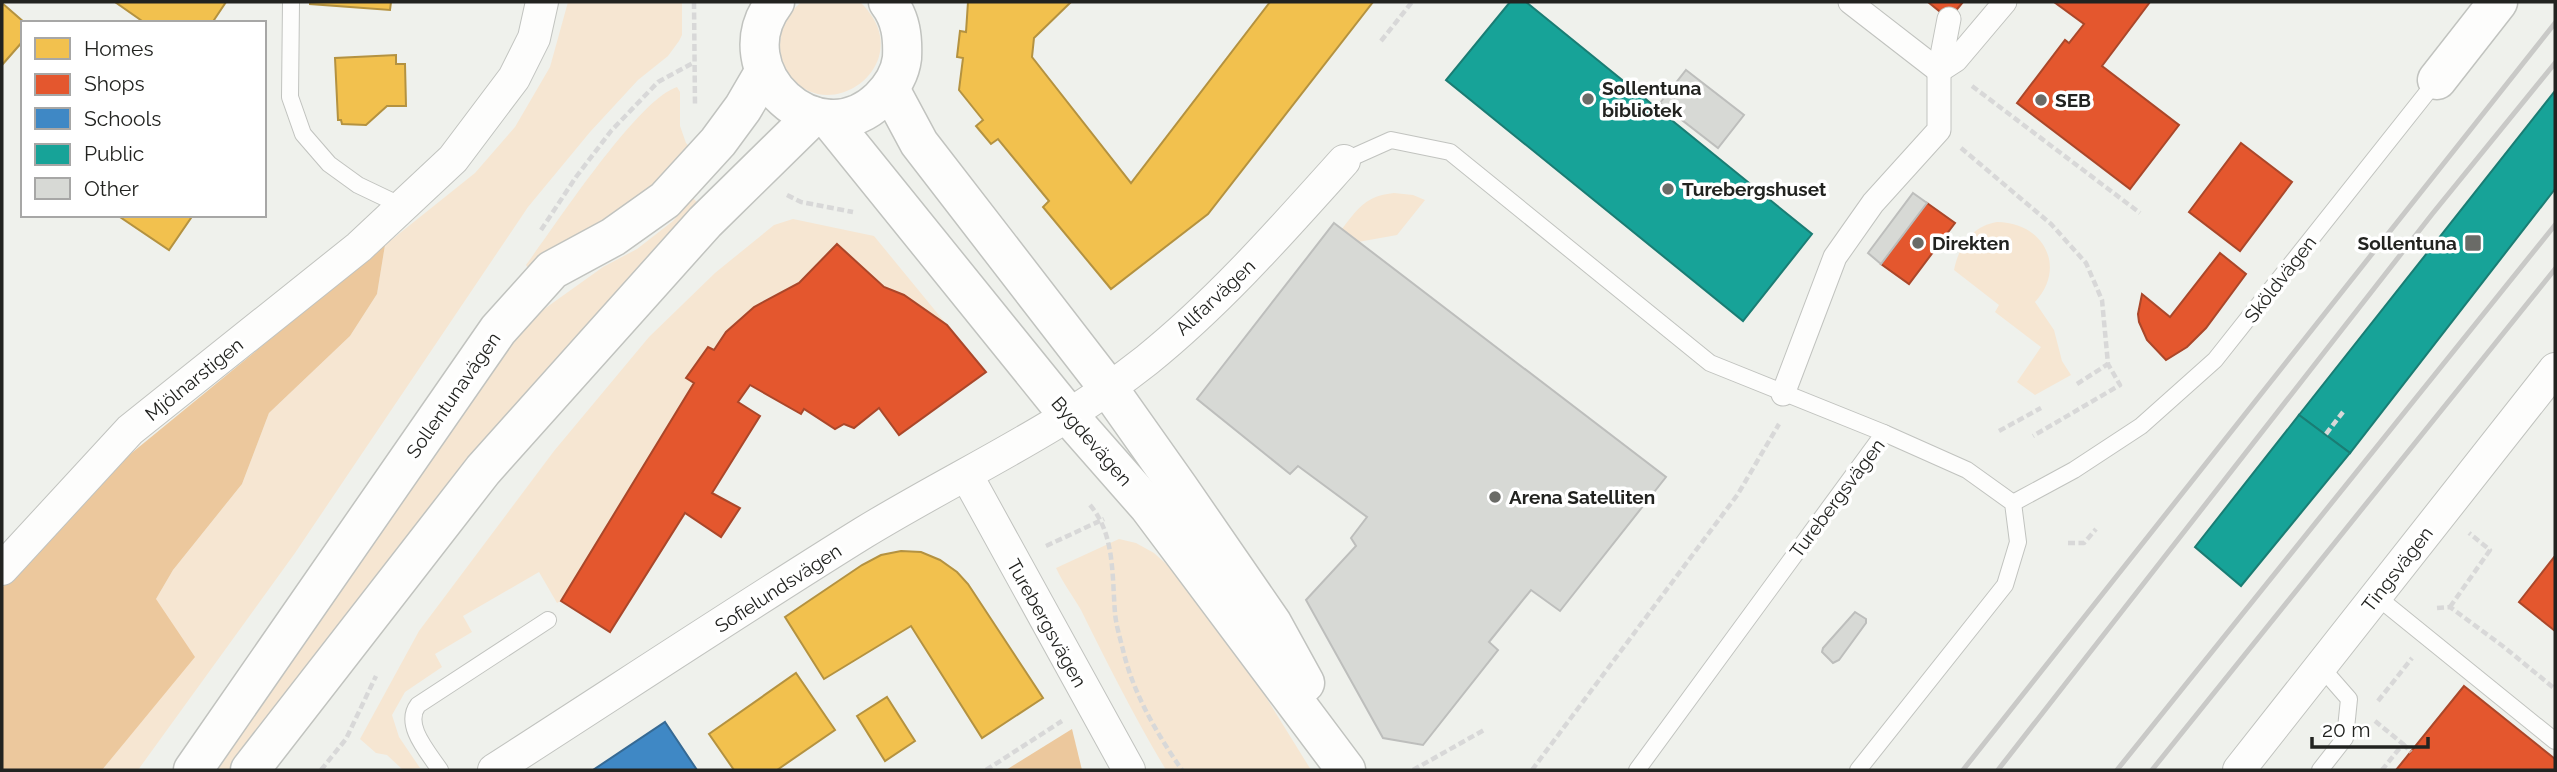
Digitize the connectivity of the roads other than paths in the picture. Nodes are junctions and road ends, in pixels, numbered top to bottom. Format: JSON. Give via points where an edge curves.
{"nodes":[{"id":1,"x":291,"y":2,"type":"edge"},
{"id":2,"x":542,"y":2,"type":"edge"},
{"id":3,"x":1850,"y":2,"type":"edge"},
{"id":4,"x":2005,"y":2,"type":"edge"},
{"id":5,"x":2498,"y":2,"type":"edge"},
{"id":6,"x":767,"y":5,"type":"edge"},
{"id":7,"x":901,"y":9,"type":"edge"},
{"id":8,"x":1949,"y":19,"type":"dead end"},
{"id":9,"x":1939,"y":71,"type":"junction"},
{"id":10,"x":764,"y":72,"type":"junction"},
{"id":11,"x":2437,"y":80,"type":"joint"},
{"id":12,"x":890,"y":89,"type":"junction"},
{"id":13,"x":821,"y":118,"type":"junction"},
{"id":14,"x":1344,"y":161,"type":"joint"},
{"id":15,"x":402,"y":206,"type":"junction"},
{"id":16,"x":2555,"y":369,"type":"edge"},
{"id":17,"x":1109,"y":389,"type":"junction"},
{"id":18,"x":1783,"y":394,"type":"junction"},
{"id":19,"x":1069,"y":416,"type":"junction"},
{"id":20,"x":1884,"y":433,"type":"junction"},
{"id":21,"x":967,"y":476,"type":"junction"},
{"id":22,"x":2013,"y":503,"type":"junction"},
{"id":23,"x":2,"y":569,"type":"edge"},
{"id":24,"x":2376,"y":596,"type":"junction"},
{"id":25,"x":548,"y":620,"type":"dead end"},
{"id":26,"x":2321,"y":667,"type":"junction"},
{"id":27,"x":2555,"y":741,"type":"edge"},
{"id":28,"x":193,"y":770,"type":"edge"},
{"id":29,"x":250,"y":770,"type":"edge"},
{"id":30,"x":440,"y":770,"type":"edge"},
{"id":31,"x":494,"y":770,"type":"edge"},
{"id":32,"x":1129,"y":770,"type":"edge"},
{"id":33,"x":1346,"y":770,"type":"edge"},
{"id":34,"x":1354,"y":770,"type":"edge"},
{"id":35,"x":1636,"y":770,"type":"edge"},
{"id":36,"x":1858,"y":770,"type":"edge"},
{"id":37,"x":2239,"y":770,"type":"edge"},
{"id":38,"x":2320,"y":770,"type":"edge"}],
"edges":[{"from":1,"to":15,"type":"lane","via":[[290,97],[303,134],[328,164]]},
{"from":2,"to":15,"type":"street","name":"Mjölnarstigen","via":[[534,38],[514,78],[453,159]]},
{"from":3,"to":9,"type":"street"},
{"from":4,"to":9,"type":"street","via":[[1956,60]]},
{"from":5,"to":11,"type":"street","name":"Sköldvägen"},
{"from":6,"to":10,"type":"street","via":[[759,52]]},
{"from":7,"to":12,"type":"street","via":[[901,69]]},
{"from":8,"to":9,"type":"street"},
{"from":9,"to":18,"type":"street","via":[[1939,130],[1873,203],[1835,257]]},
{"from":10,"to":13,"type":"street","via":[[775,92],[792,107]]},
{"from":10,"to":28,"type":"street","name":"Sollentunavägen","via":[[718,142],[665,200],[613,237],[552,270],[498,330]]},
{"from":11,"to":22,"type":"lane","name":"Sköldvägen","via":[[2215,360],[2141,426]]},
{"from":12,"to":13,"type":"street","via":[[853,116]]},
{"from":12,"to":17,"type":"street","name":"Bygdevägen","via":[[919,143]]},
{"from":13,"to":19,"type":"street","name":"Bygdevägen"},
{"from":13,"to":29,"type":"street","via":[[705,222],[483,470]]},
{"from":14,"to":17,"type":"street","name":"Allfarvägen","via":[[1248,268],[1150,358]]},
{"from":14,"to":18,"type":"lane","via":[[1391,140],[1450,152],[1710,363]]},
{"from":15,"to":23,"type":"street","name":"Mjölnarstigen","via":[[359,247],[130,430]]},
{"from":16,"to":24,"type":"street","name":"Tingsvägen"},
{"from":17,"to":19,"type":"street","name":"Allfarvägen"},
{"from":17,"to":34,"type":"street","name":"Bygdevägen","via":[[1272,623]]},
{"from":18,"to":20,"type":"lane"},
{"from":19,"to":21,"type":"street","name":"Sofielundsvägen"},
{"from":19,"to":33,"type":"street","name":"Bygdevägen","via":[[1149,508]]},
{"from":20,"to":22,"type":"lane","name":"Turebergsvägen","via":[[1967,470]]},
{"from":20,"to":35,"type":"lane","name":"Turebergsvägen"},
{"from":21,"to":31,"type":"street","name":"Sofielundsvägen","via":[[865,532]]},
{"from":21,"to":32,"type":"street","name":"Turebergsvägen"},
{"from":22,"to":36,"type":"lane","via":[[2018,542],[2005,585]]},
{"from":24,"to":26,"type":"street","name":"Tingsvägen"},
{"from":24,"to":27,"type":"lane"},
{"from":25,"to":30,"type":"lane","via":[[412,713],[412,723]]},
{"from":26,"to":37,"type":"street","name":"Tingsvägen"},
{"from":26,"to":38,"type":"lane","via":[[2348,699],[2346,738]]}]}
